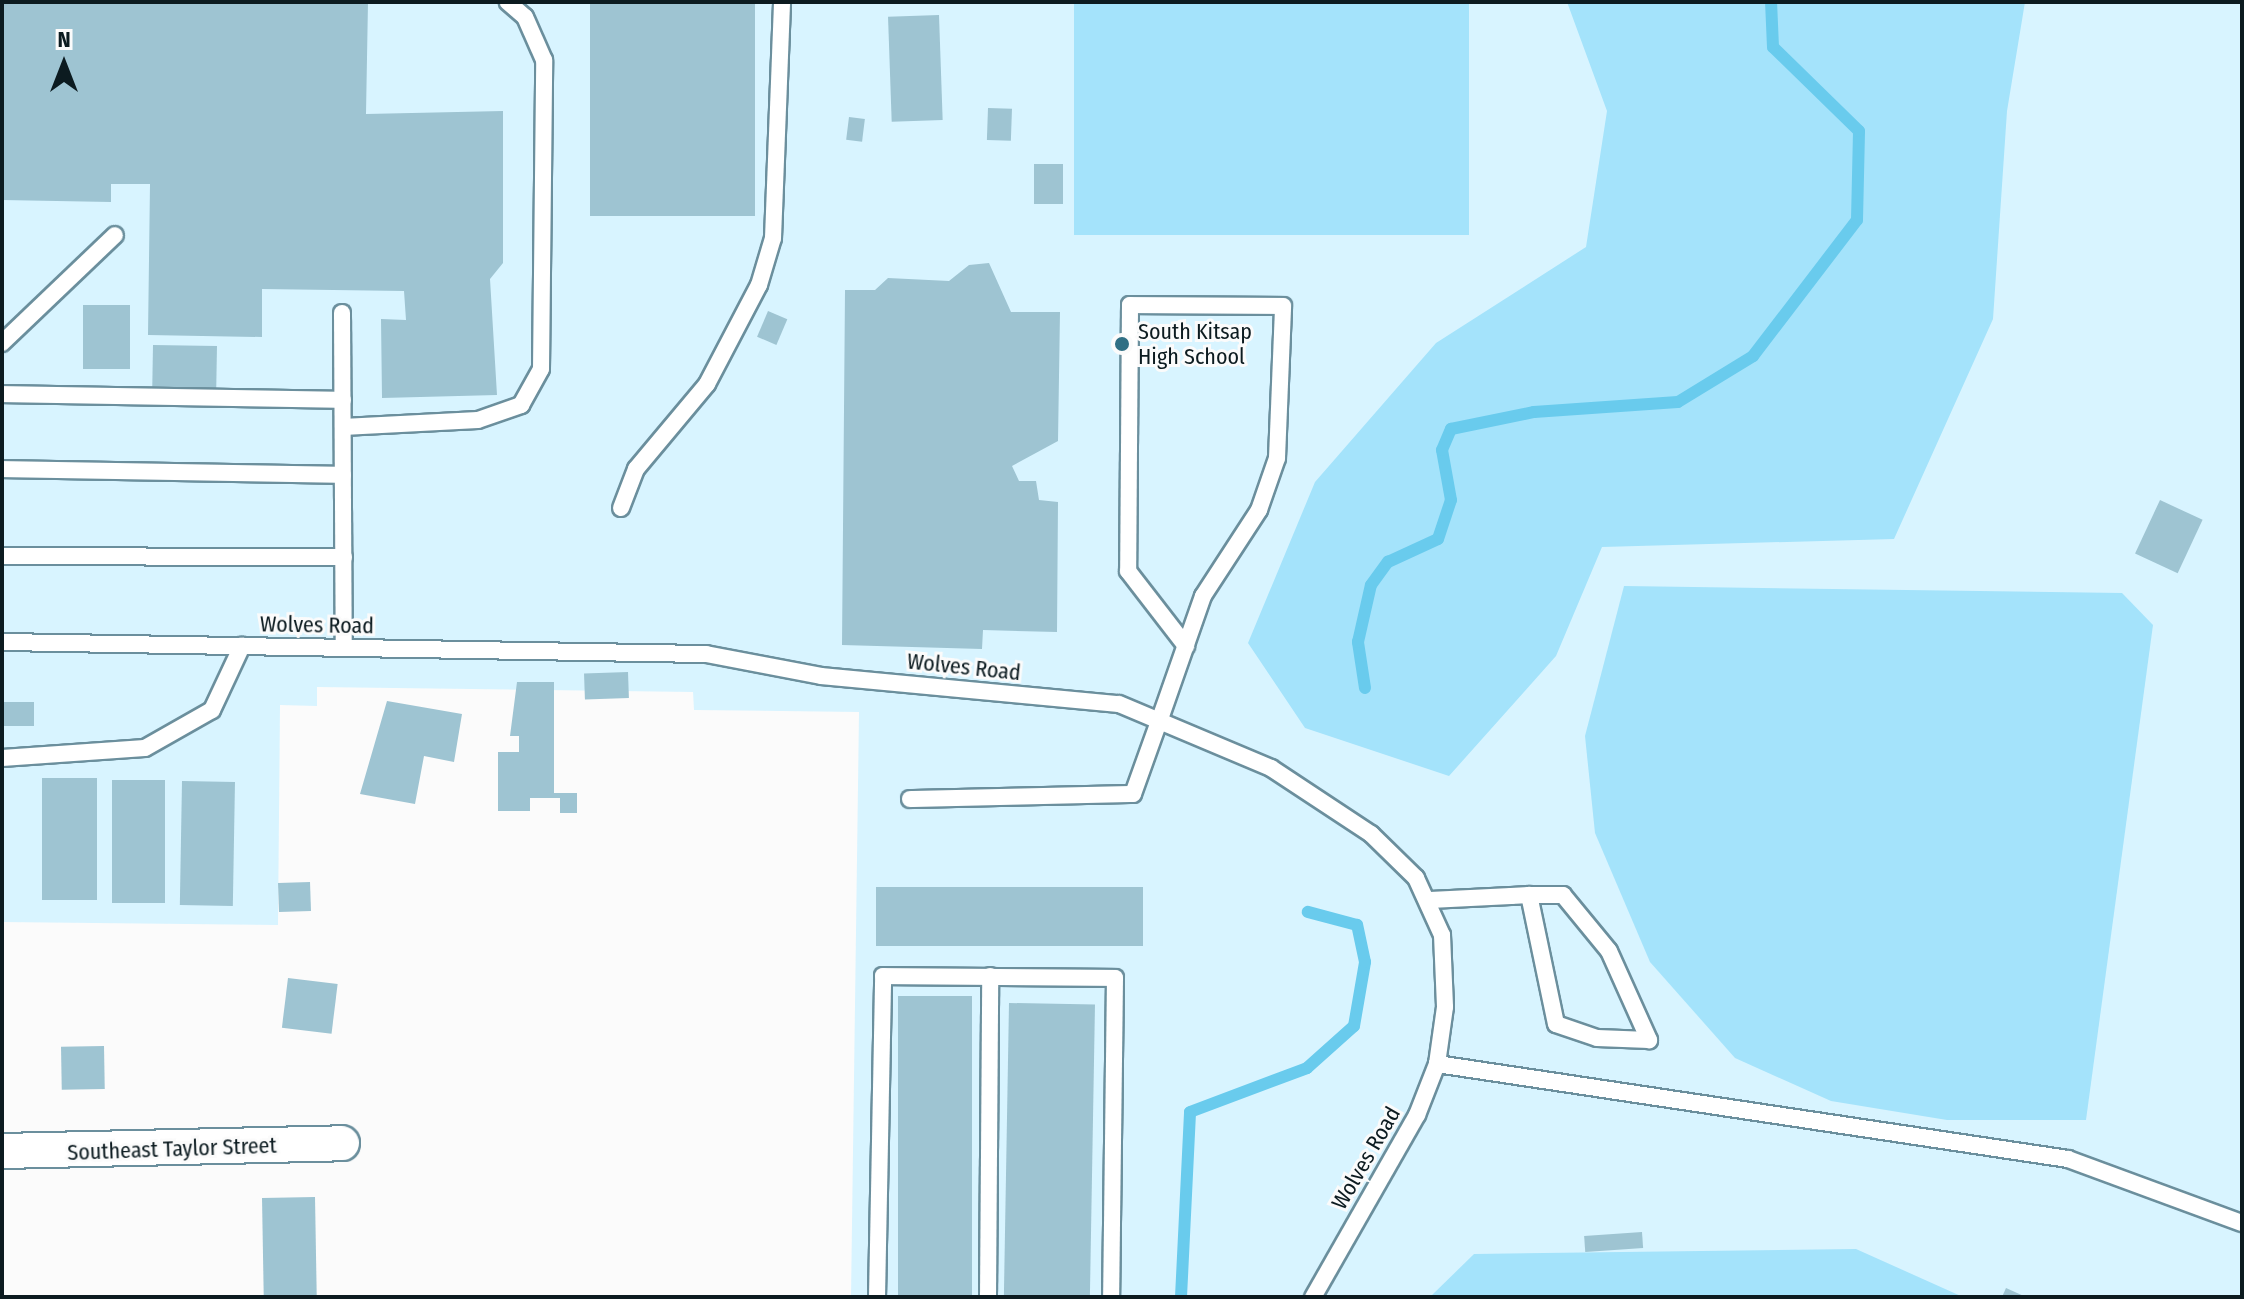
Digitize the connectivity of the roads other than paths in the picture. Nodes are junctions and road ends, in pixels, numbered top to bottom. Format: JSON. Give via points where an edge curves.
{"nodes":[{"id":1,"x":508,"y":2,"type":"edge"},
{"id":2,"x":782,"y":2,"type":"edge"},
{"id":3,"x":115,"y":235,"type":"dead end"},
{"id":4,"x":342,"y":313,"type":"dead end"},
{"id":5,"x":2,"y":343,"type":"edge"},
{"id":6,"x":2,"y":394,"type":"edge"},
{"id":7,"x":343,"y":400,"type":"junction"},
{"id":8,"x":343,"y":427,"type":"junction"},
{"id":9,"x":2,"y":469,"type":"edge"},
{"id":10,"x":343,"y":475,"type":"junction"},
{"id":11,"x":621,"y":508,"type":"dead end"},
{"id":12,"x":2,"y":556,"type":"edge"},
{"id":13,"x":344,"y":557,"type":"junction"},
{"id":14,"x":2,"y":642,"type":"edge"},
{"id":15,"x":242,"y":646,"type":"junction"},
{"id":16,"x":1186,"y":646,"type":"junction"},
{"id":17,"x":344,"y":647,"type":"junction"},
{"id":18,"x":1161,"y":716,"type":"junction"},
{"id":19,"x":2,"y":758,"type":"edge"},
{"id":20,"x":910,"y":799,"type":"dead end"},
{"id":21,"x":1529,"y":895,"type":"junction"},
{"id":22,"x":1430,"y":900,"type":"junction"},
{"id":23,"x":990,"y":976,"type":"junction"},
{"id":24,"x":1437,"y":1064,"type":"junction"},
{"id":25,"x":342,"y":1143,"type":"dead end"},
{"id":26,"x":2,"y":1151,"type":"edge"},
{"id":27,"x":2242,"y":1223,"type":"edge"},
{"id":28,"x":877,"y":1297,"type":"edge"},
{"id":29,"x":988,"y":1297,"type":"edge"},
{"id":30,"x":1111,"y":1297,"type":"edge"},
{"id":31,"x":1313,"y":1297,"type":"edge"}],
"edges":[{"from":1,"to":8,"type":"lane","via":[[525,17],[544,60],[541,369],[521,405],[478,420]]},
{"from":2,"to":11,"type":"lane","via":[[773,238],[759,285],[707,384],[636,469]]},
{"from":3,"to":5,"type":"lane"},
{"from":4,"to":7,"type":"lane"},
{"from":6,"to":7,"type":"lane"},
{"from":7,"to":8,"type":"lane"},
{"from":8,"to":10,"type":"lane"},
{"from":9,"to":10,"type":"lane"},
{"from":10,"to":13,"type":"lane"},
{"from":12,"to":13,"type":"lane"},
{"from":13,"to":17,"type":"lane"},
{"from":14,"to":15,"type":"lane","name":"Wolves Road"},
{"from":15,"to":17,"type":"lane","name":"Wolves Road"},
{"from":15,"to":19,"type":"lane","via":[[212,710],[145,748]]},
{"from":16,"to":16,"type":"lane","via":[[1128,571],[1130,305],[1283,306],[1277,458],[1259,510],[1203,596]]},
{"from":16,"to":18,"type":"lane"},
{"from":17,"to":18,"type":"lane","name":"Wolves Road","via":[[706,654],[821,676],[1119,704]]},
{"from":18,"to":20,"type":"lane","via":[[1133,794]]},
{"from":18,"to":22,"type":"lane","name":"Wolves Road","via":[[1271,768],[1371,834]]},
{"from":21,"to":21,"type":"lane","via":[[1563,895],[1609,951],[1649,1040],[1597,1038],[1556,1024]]},
{"from":21,"to":22,"type":"lane"},
{"from":22,"to":24,"type":"lane","name":"Wolves Road","via":[[1442,935],[1445,993]]},
{"from":23,"to":28,"type":"lane","via":[[883,976]]},
{"from":23,"to":29,"type":"lane"},
{"from":23,"to":30,"type":"lane","via":[[1115,978]]},
{"from":24,"to":27,"type":"lane","via":[[2068,1159]]},
{"from":24,"to":31,"type":"lane","name":"Wolves Road","via":[[1417,1115]]},
{"from":25,"to":26,"type":"street","name":"Southeast Taylor Street"}]}
